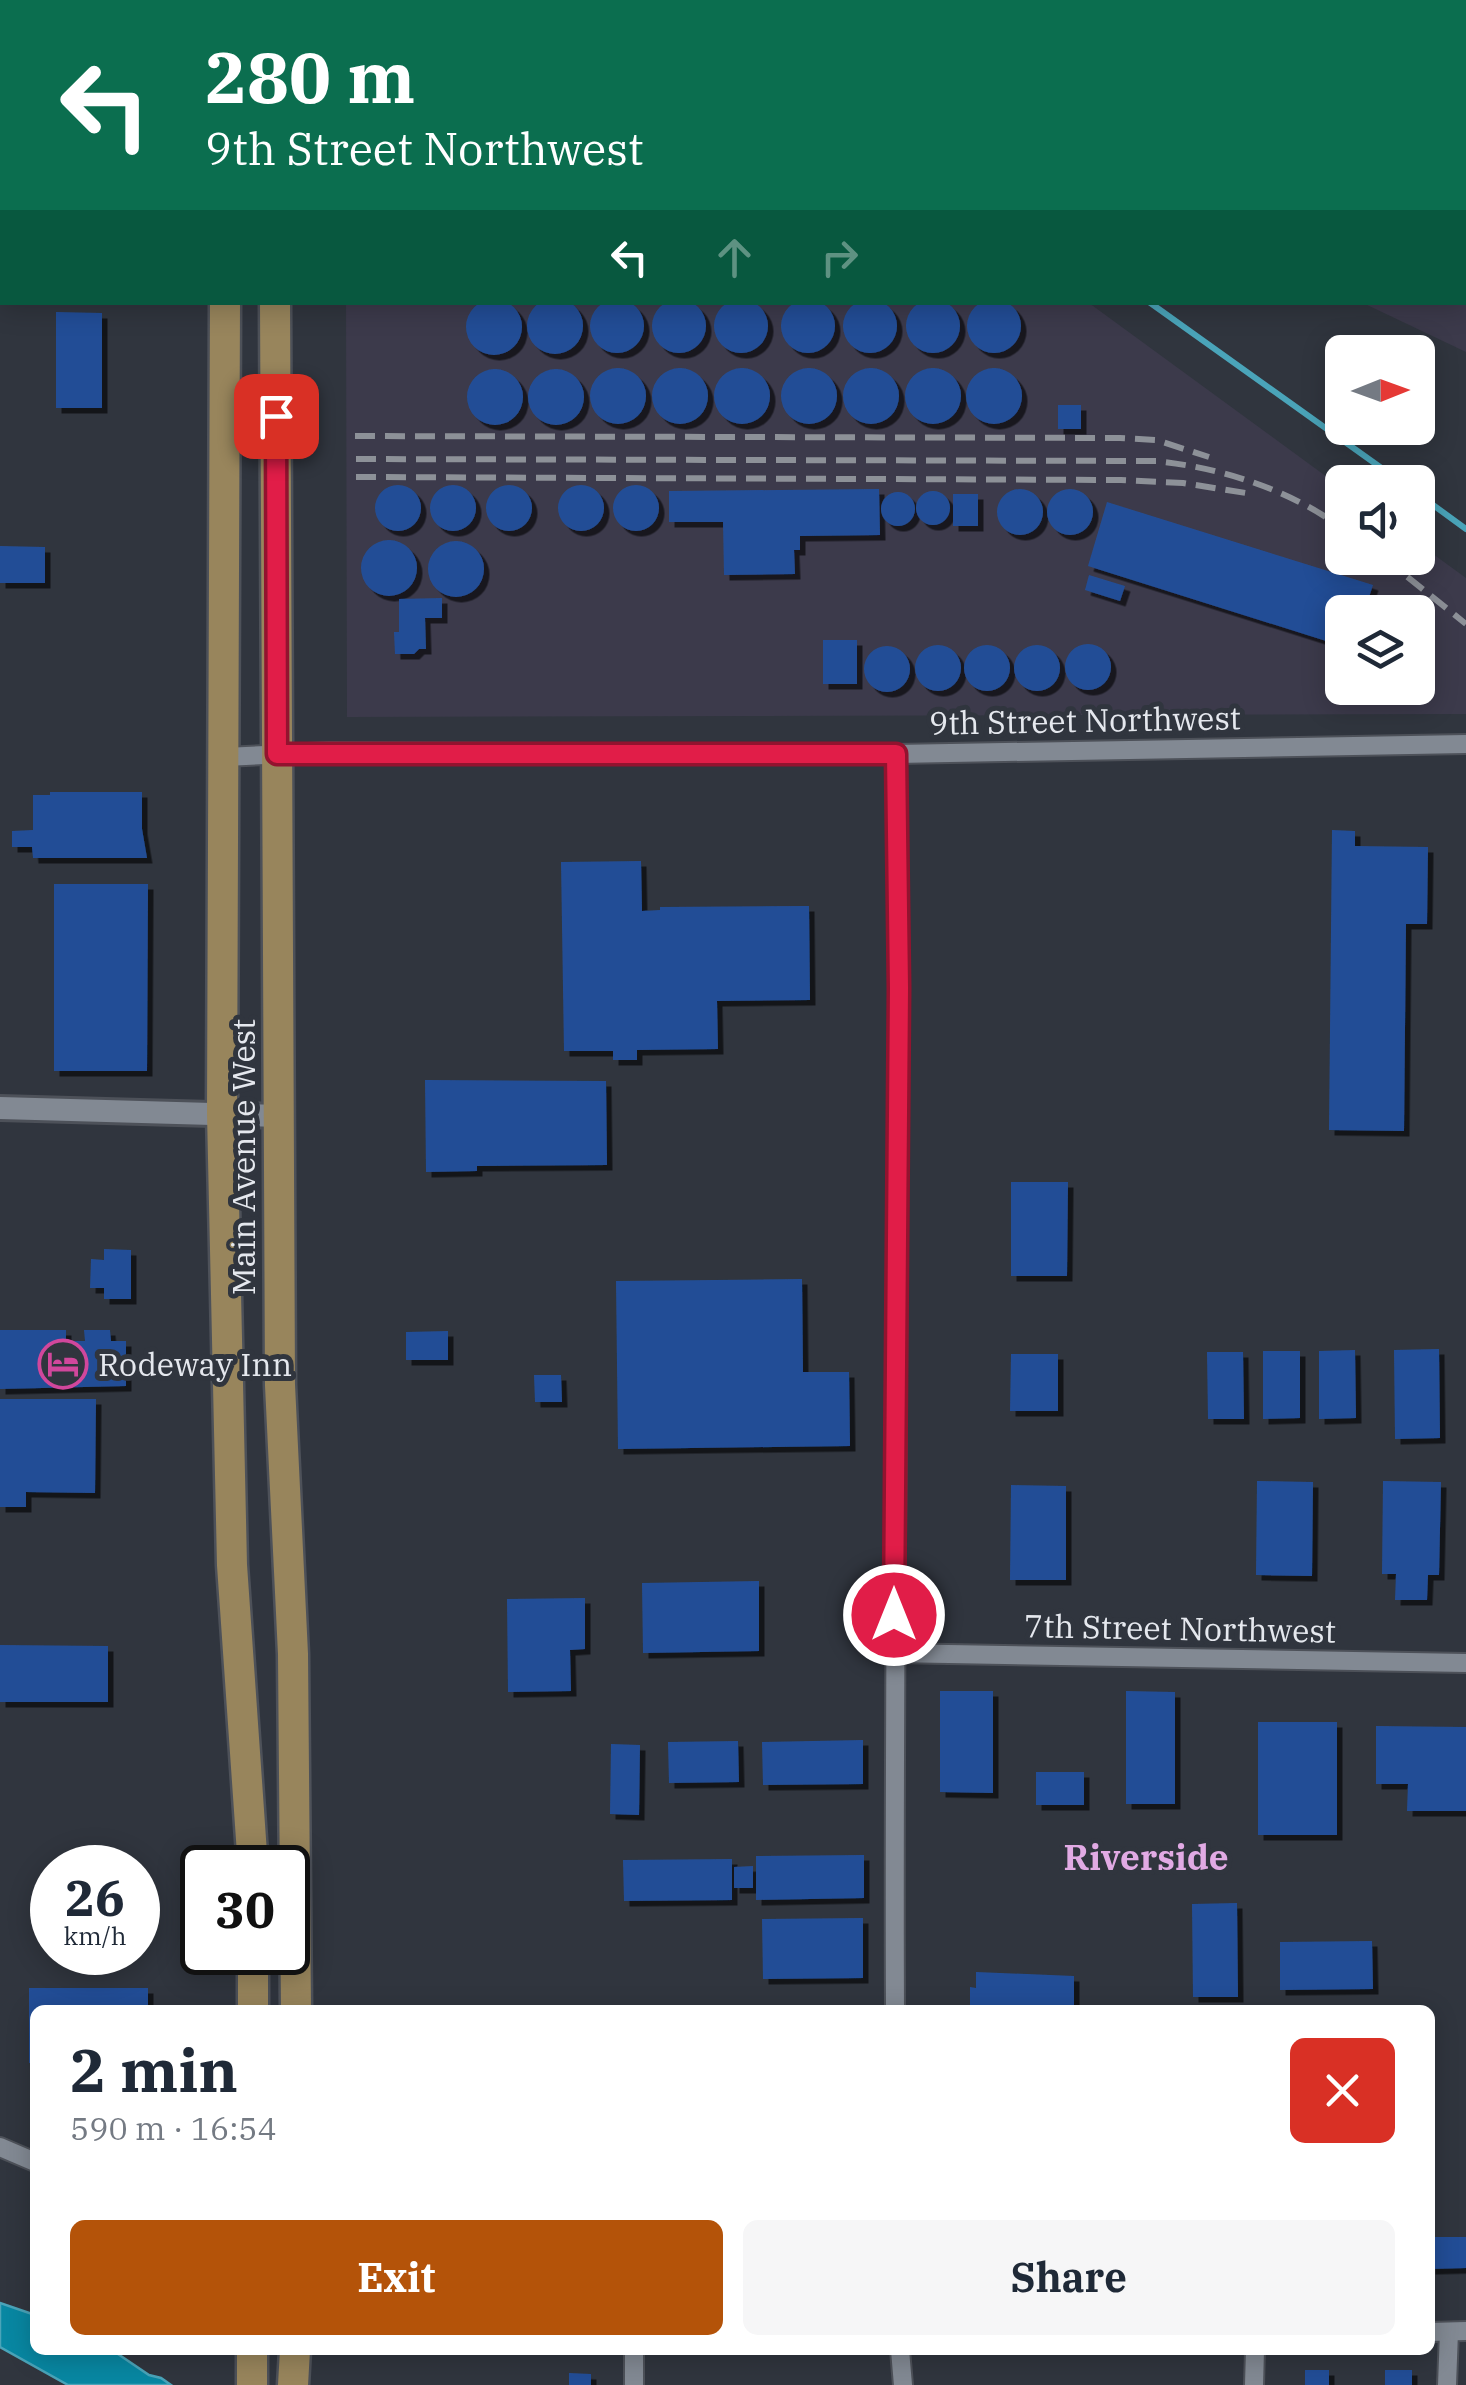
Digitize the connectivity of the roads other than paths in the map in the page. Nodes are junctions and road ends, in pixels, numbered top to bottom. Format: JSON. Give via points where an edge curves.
{"nodes":[{"id":1,"x":225,"y":305,"type":"edge"},
{"id":2,"x":275,"y":305,"type":"edge"},
{"id":3,"x":1466,"y":744,"type":"edge"},
{"id":4,"x":277,"y":754,"type":"junction"},
{"id":5,"x":896,"y":754,"type":"junction"},
{"id":6,"x":225,"y":757,"type":"junction"},
{"id":7,"x":0,"y":1108,"type":"edge"},
{"id":8,"x":222,"y":1113,"type":"junction"},
{"id":9,"x":278,"y":1116,"type":"junction"},
{"id":10,"x":893,"y":1652,"type":"junction"},
{"id":11,"x":1466,"y":1663,"type":"edge"},
{"id":12,"x":251,"y":1845,"type":"edge"},
{"id":13,"x":253,"y":1975,"type":"edge"},
{"id":14,"x":253,"y":2005,"type":"edge"},
{"id":15,"x":296,"y":2005,"type":"edge"},
{"id":16,"x":894,"y":2005,"type":"edge"},
{"id":17,"x":0,"y":2147,"type":"edge"},
{"id":18,"x":30,"y":2160,"type":"edge"},
{"id":19,"x":1458,"y":2332,"type":"edge"},
{"id":20,"x":252,"y":2355,"type":"edge"},
{"id":21,"x":295,"y":2355,"type":"edge"},
{"id":22,"x":634,"y":2355,"type":"edge"},
{"id":23,"x":900,"y":2355,"type":"edge"},
{"id":24,"x":1254,"y":2355,"type":"edge"},
{"id":25,"x":252,"y":2385,"type":"edge"},
{"id":26,"x":292,"y":2385,"type":"edge"},
{"id":27,"x":634,"y":2385,"type":"edge"},
{"id":28,"x":903,"y":2385,"type":"edge"},
{"id":29,"x":1254,"y":2385,"type":"edge"},
{"id":30,"x":1447,"y":2385,"type":"edge"}],
"edges":[{"from":1,"to":6,"type":"main road","name":"Main Avenue West"},
{"from":2,"to":4,"type":"main road","name":"Main Avenue West"},
{"from":3,"to":5,"type":"street","name":"9th Street Northwest"},
{"from":4,"to":5,"type":"street","name":"9th Street Northwest"},
{"from":4,"to":6,"type":"street","name":"9th Street Northwest"},
{"from":4,"to":9,"type":"main road","name":"Main Avenue West"},
{"from":5,"to":10,"type":"street"},
{"from":6,"to":8,"type":"main road","name":"Main Avenue West"},
{"from":7,"to":8,"type":"street"},
{"from":8,"to":9,"type":"street"},
{"from":8,"to":12,"type":"main road","name":"Main Avenue West","via":[[232,1566]]},
{"from":9,"to":15,"type":"main road","name":"Main Avenue West","via":[[280,1385],[294,1654]]},
{"from":10,"to":11,"type":"street","name":"7th Street Northwest"},
{"from":10,"to":16,"type":"street"},
{"from":13,"to":14,"type":"main road"},
{"from":17,"to":18,"type":"street"},
{"from":19,"to":30,"type":"street"},
{"from":20,"to":25,"type":"main road"},
{"from":21,"to":26,"type":"main road"},
{"from":22,"to":27,"type":"street"},
{"from":23,"to":28,"type":"street"},
{"from":24,"to":29,"type":"street"}]}
